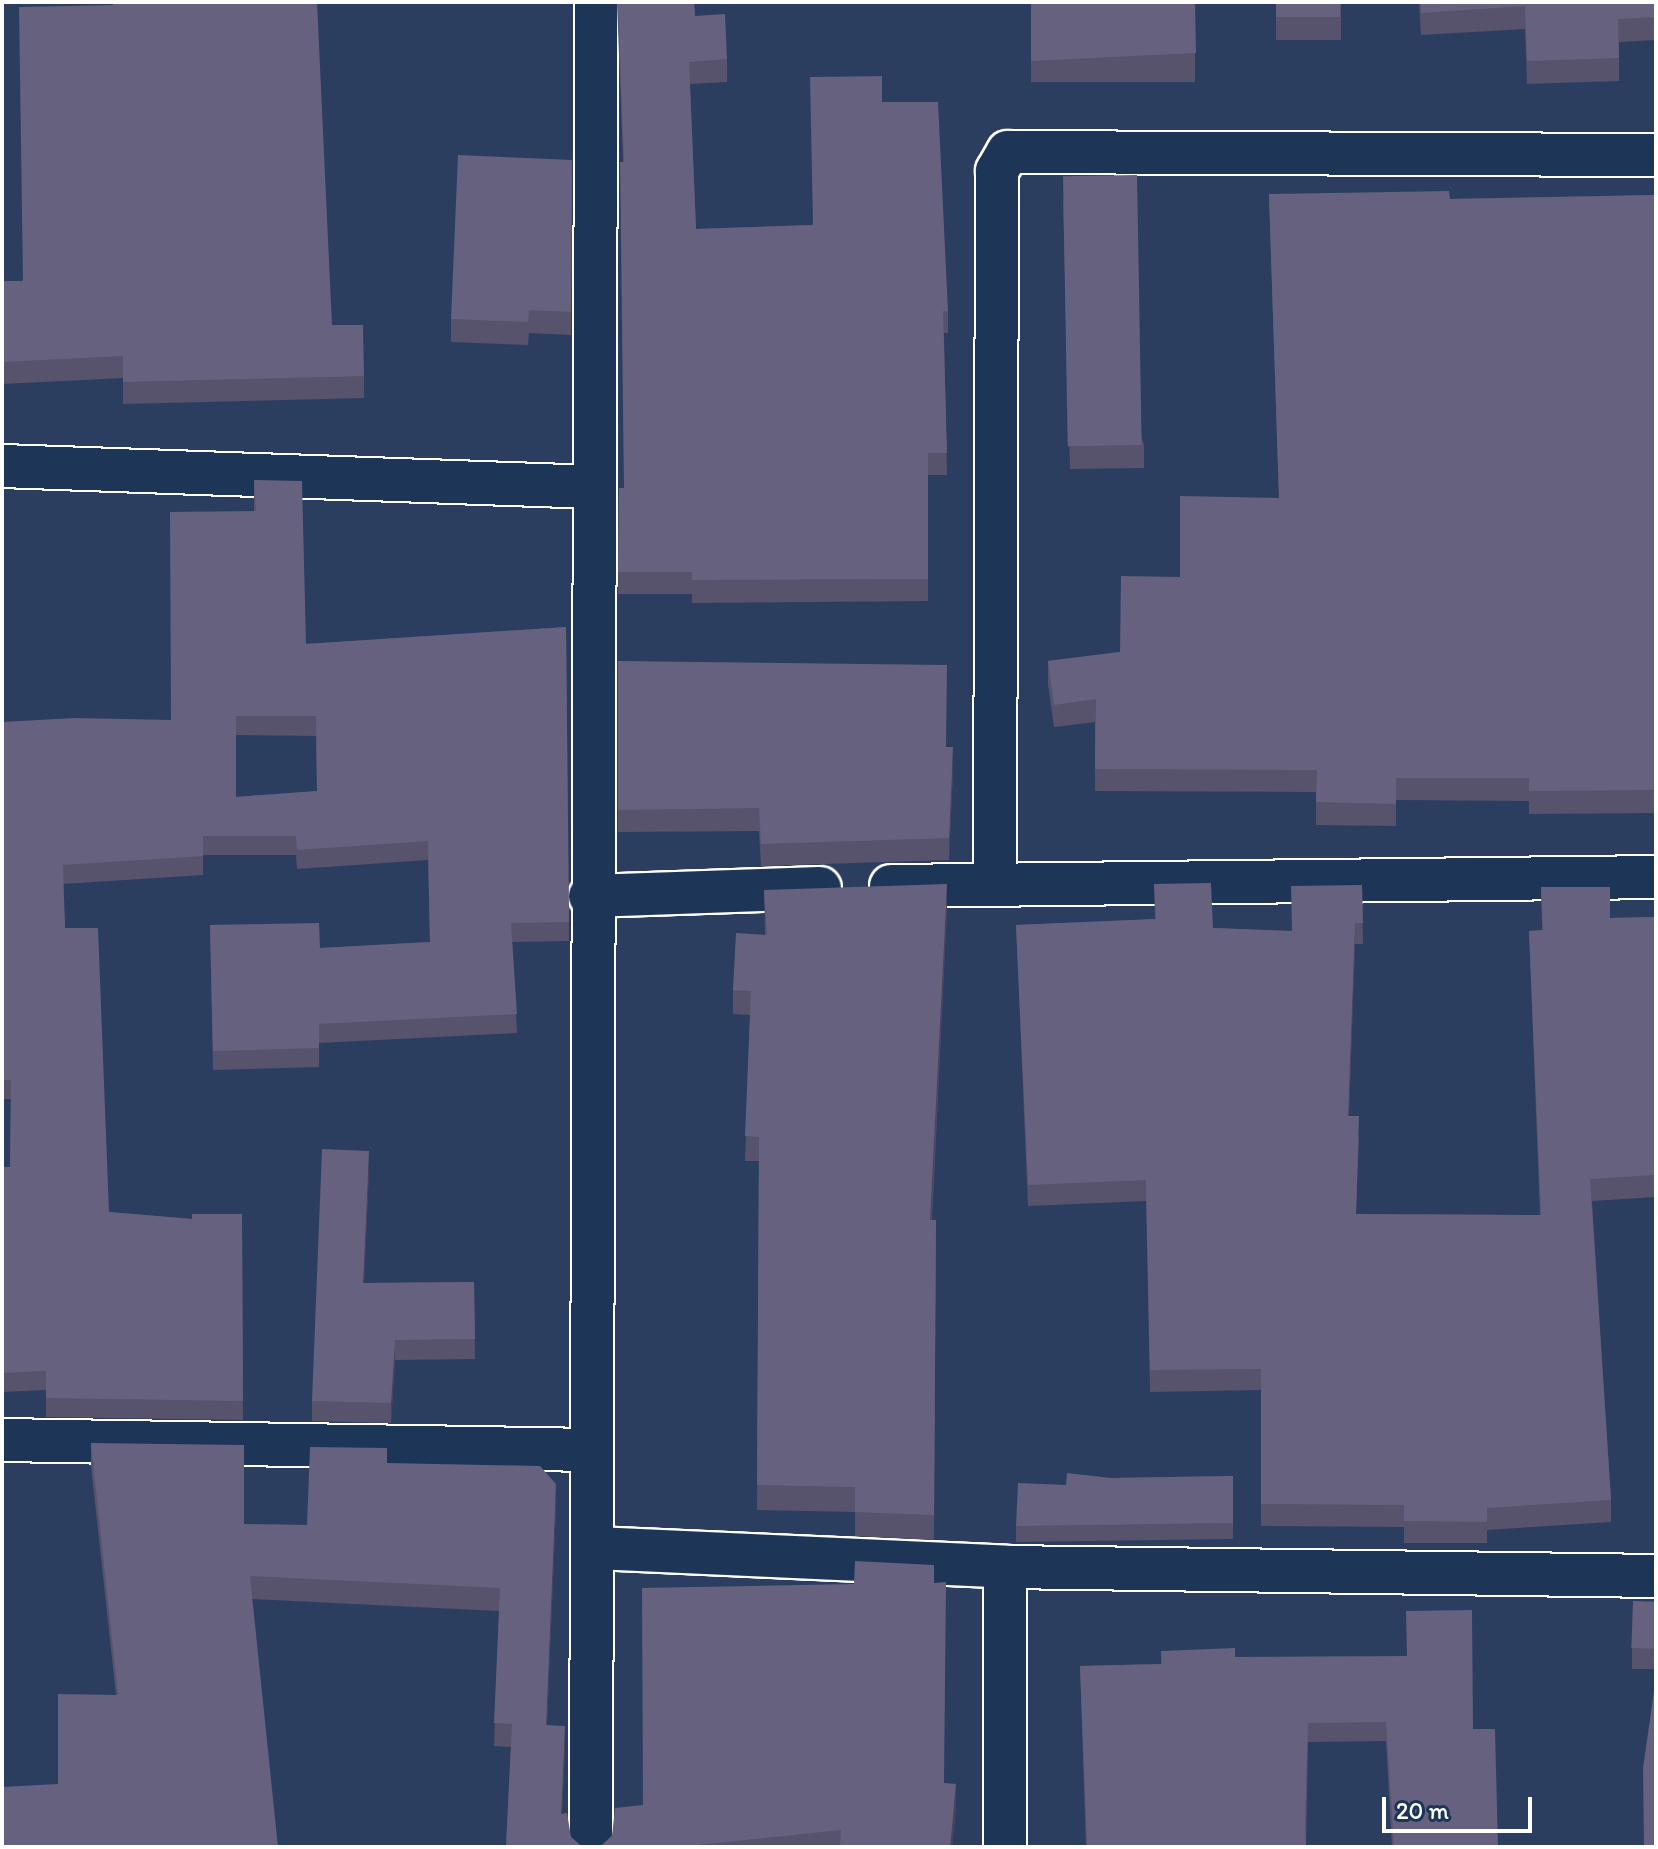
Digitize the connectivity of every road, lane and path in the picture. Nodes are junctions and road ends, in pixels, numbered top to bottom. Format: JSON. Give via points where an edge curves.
{"nodes":[{"id":1,"x":596,"y":2,"type":"edge"},
{"id":2,"x":1656,"y":155,"type":"edge"},
{"id":3,"x":2,"y":466,"type":"edge"},
{"id":4,"x":594,"y":487,"type":"junction"},
{"id":5,"x":1656,"y":877,"type":"edge"},
{"id":6,"x":995,"y":883,"type":"junction"},
{"id":7,"x":590,"y":896,"type":"junction"},
{"id":8,"x":2,"y":1440,"type":"edge"},
{"id":9,"x":590,"y":1450,"type":"junction"},
{"id":10,"x":594,"y":1548,"type":"junction"},
{"id":11,"x":1005,"y":1567,"type":"junction"},
{"id":12,"x":1656,"y":1576,"type":"edge"},
{"id":13,"x":591,"y":1847,"type":"edge"},
{"id":14,"x":1005,"y":1847,"type":"edge"}],
"edges":[{"from":1,"to":4,"type":"street"},
{"from":2,"to":6,"type":"street","via":[[1008,152],[997,171]]},
{"from":3,"to":4,"type":"street"},
{"from":4,"to":7,"type":"street"},
{"from":5,"to":6,"type":"street"},
{"from":6,"to":7,"type":"street"},
{"from":7,"to":9,"type":"street"},
{"from":8,"to":9,"type":"street"},
{"from":9,"to":10,"type":"street"},
{"from":10,"to":11,"type":"street"},
{"from":10,"to":13,"type":"street"},
{"from":11,"to":12,"type":"street"},
{"from":11,"to":14,"type":"street"}]}
